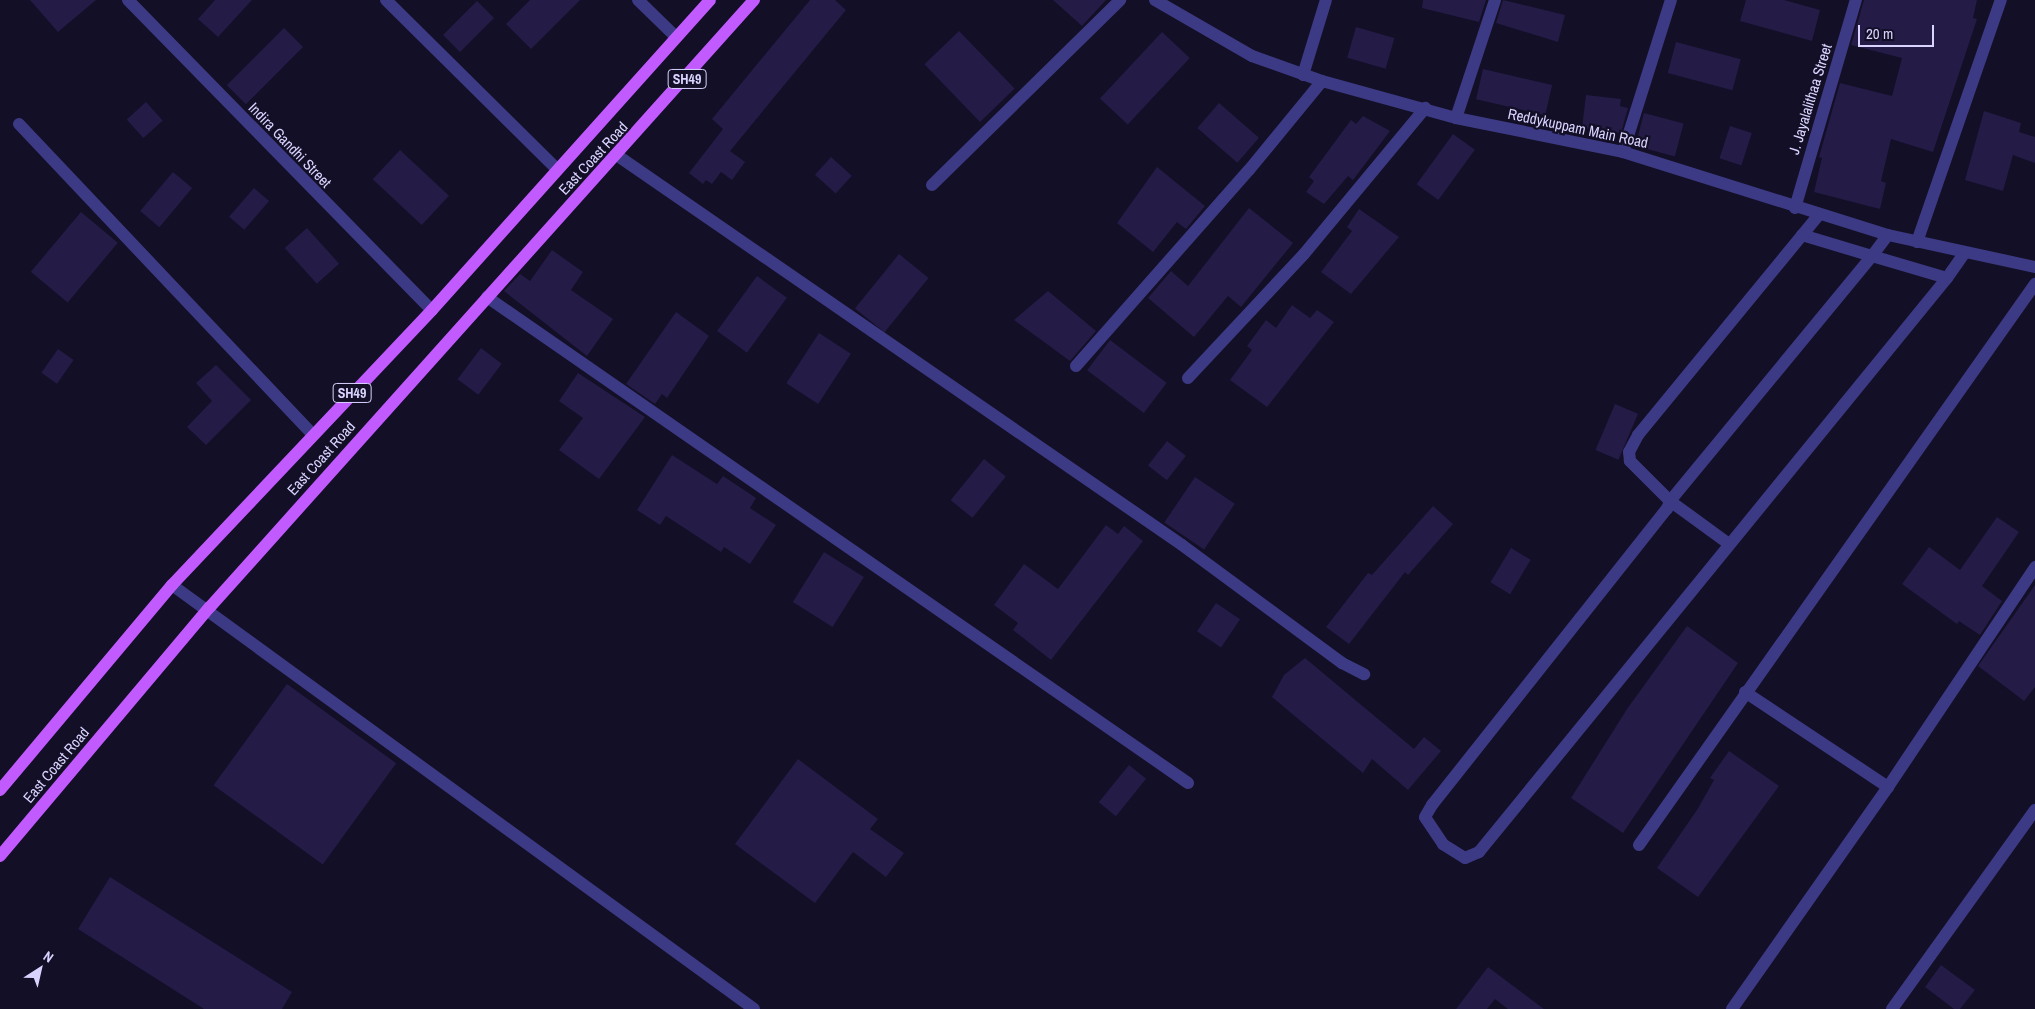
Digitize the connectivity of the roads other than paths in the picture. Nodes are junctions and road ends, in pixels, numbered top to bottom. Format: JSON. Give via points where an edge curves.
{"nodes":[{"id":1,"x":128,"y":0,"type":"edge"},
{"id":2,"x":386,"y":0,"type":"edge"},
{"id":3,"x":638,"y":0,"type":"edge"},
{"id":4,"x":710,"y":0,"type":"edge"},
{"id":5,"x":754,"y":0,"type":"edge"},
{"id":6,"x":1120,"y":0,"type":"edge"},
{"id":7,"x":1155,"y":0,"type":"edge"},
{"id":8,"x":1326,"y":0,"type":"edge"},
{"id":9,"x":1495,"y":0,"type":"edge"},
{"id":10,"x":1671,"y":0,"type":"edge"},
{"id":11,"x":1856,"y":0,"type":"edge"},
{"id":12,"x":2001,"y":0,"type":"edge"},
{"id":13,"x":676,"y":37,"type":"junction"},
{"id":14,"x":1303,"y":75,"type":"junction"},
{"id":15,"x":1322,"y":81,"type":"junction"},
{"id":16,"x":1425,"y":108,"type":"junction"},
{"id":17,"x":1456,"y":118,"type":"junction"},
{"id":18,"x":19,"y":124,"type":"dead end"},
{"id":19,"x":1623,"y":152,"type":"junction"},
{"id":20,"x":618,"y":156,"type":"junction"},
{"id":21,"x":556,"y":168,"type":"junction"},
{"id":22,"x":932,"y":185,"type":"dead end"},
{"id":23,"x":1795,"y":208,"type":"junction"},
{"id":24,"x":1819,"y":215,"type":"junction"},
{"id":25,"x":1802,"y":235,"type":"junction"},
{"id":26,"x":1888,"y":235,"type":"junction"},
{"id":27,"x":1917,"y":242,"type":"junction"},
{"id":28,"x":1964,"y":254,"type":"junction"},
{"id":29,"x":1872,"y":256,"type":"junction"},
{"id":30,"x":2035,"y":267,"type":"edge"},
{"id":31,"x":1946,"y":278,"type":"junction"},
{"id":32,"x":2035,"y":284,"type":"edge"},
{"id":33,"x":487,"y":297,"type":"junction"},
{"id":34,"x":432,"y":310,"type":"junction"},
{"id":35,"x":1076,"y":366,"type":"dead end"},
{"id":36,"x":1188,"y":378,"type":"dead end"},
{"id":37,"x":312,"y":434,"type":"junction"},
{"id":38,"x":1670,"y":501,"type":"junction"},
{"id":39,"x":1729,"y":544,"type":"junction"},
{"id":40,"x":2035,"y":567,"type":"edge"},
{"id":41,"x":172,"y":586,"type":"junction"},
{"id":42,"x":207,"y":611,"type":"junction"},
{"id":43,"x":1364,"y":674,"type":"dead end"},
{"id":44,"x":1745,"y":692,"type":"junction"},
{"id":45,"x":1188,"y":783,"type":"dead end"},
{"id":46,"x":1888,"y":787,"type":"junction"},
{"id":47,"x":0,"y":790,"type":"edge"},
{"id":48,"x":2035,"y":810,"type":"edge"},
{"id":49,"x":1639,"y":845,"type":"dead end"},
{"id":50,"x":0,"y":856,"type":"edge"},
{"id":51,"x":754,"y":1009,"type":"edge"},
{"id":52,"x":1732,"y":1009,"type":"edge"},
{"id":53,"x":1892,"y":1009,"type":"edge"}],
"edges":[{"from":1,"to":34,"type":"street","name":"Indira Gandhi Street"},
{"from":2,"to":21,"type":"street"},
{"from":3,"to":13,"type":"street"},
{"from":4,"to":13,"type":"main road","name":"East Coast Road","number":"SH49"},
{"from":5,"to":20,"type":"main road","name":"East Coast Road","number":"SH49"},
{"from":6,"to":22,"type":"street"},
{"from":7,"to":14,"type":"street","name":"Reddykuppam Main Road","via":[[1252,56]]},
{"from":8,"to":14,"type":"street"},
{"from":9,"to":17,"type":"street"},
{"from":10,"to":19,"type":"street"},
{"from":11,"to":23,"type":"street","name":"J. Jayalalithaa Street"},
{"from":12,"to":27,"type":"street"},
{"from":13,"to":21,"type":"main road","name":"East Coast Road","number":"SH49"},
{"from":14,"to":15,"type":"street","name":"Reddykuppam Main Road"},
{"from":15,"to":16,"type":"street","name":"Reddykuppam Main Road"},
{"from":15,"to":35,"type":"street","via":[[1250,170]]},
{"from":16,"to":17,"type":"street","name":"Reddykuppam Main Road"},
{"from":16,"to":36,"type":"street","via":[[1304,254]]},
{"from":17,"to":19,"type":"street","name":"Reddykuppam Main Road"},
{"from":18,"to":37,"type":"street"},
{"from":19,"to":23,"type":"street","name":"Reddykuppam Main Road"},
{"from":20,"to":33,"type":"main road","name":"East Coast Road","number":"SH49"},
{"from":20,"to":43,"type":"street","via":[[1182,545],[1342,663]]},
{"from":21,"to":34,"type":"main road","name":"East Coast Road","number":"SH49"},
{"from":23,"to":24,"type":"street","name":"Reddykuppam Main Road"},
{"from":24,"to":25,"type":"street"},
{"from":24,"to":26,"type":"street","name":"Reddykuppam Main Road"},
{"from":25,"to":29,"type":"street"},
{"from":25,"to":38,"type":"street","via":[[1638,435],[1629,452],[1630,461]]},
{"from":26,"to":27,"type":"street","name":"Reddykuppam Main Road"},
{"from":26,"to":29,"type":"street"},
{"from":27,"to":28,"type":"street","name":"Reddykuppam Main Road"},
{"from":28,"to":30,"type":"street","name":"Reddykuppam Main Road"},
{"from":28,"to":31,"type":"street"},
{"from":29,"to":31,"type":"street"},
{"from":29,"to":38,"type":"street"},
{"from":31,"to":39,"type":"street"},
{"from":32,"to":44,"type":"street"},
{"from":33,"to":42,"type":"main road","name":"East Coast Road","number":"SH49"},
{"from":33,"to":45,"type":"street"},
{"from":34,"to":37,"type":"main road","name":"East Coast Road","number":"SH49"},
{"from":37,"to":41,"type":"main road","name":"East Coast Road","number":"SH49"},
{"from":38,"to":39,"type":"street"},
{"from":38,"to":39,"type":"street","via":[[1432,805],[1425,817],[1448,848],[1465,858],[1479,852]]},
{"from":40,"to":46,"type":"street"},
{"from":41,"to":42,"type":"street"},
{"from":41,"to":47,"type":"main road","name":"East Coast Road","number":"SH49"},
{"from":42,"to":50,"type":"main road","name":"East Coast Road","number":"SH49"},
{"from":42,"to":51,"type":"street"},
{"from":44,"to":46,"type":"street"},
{"from":44,"to":49,"type":"street"},
{"from":46,"to":52,"type":"street"},
{"from":48,"to":53,"type":"street"}]}
